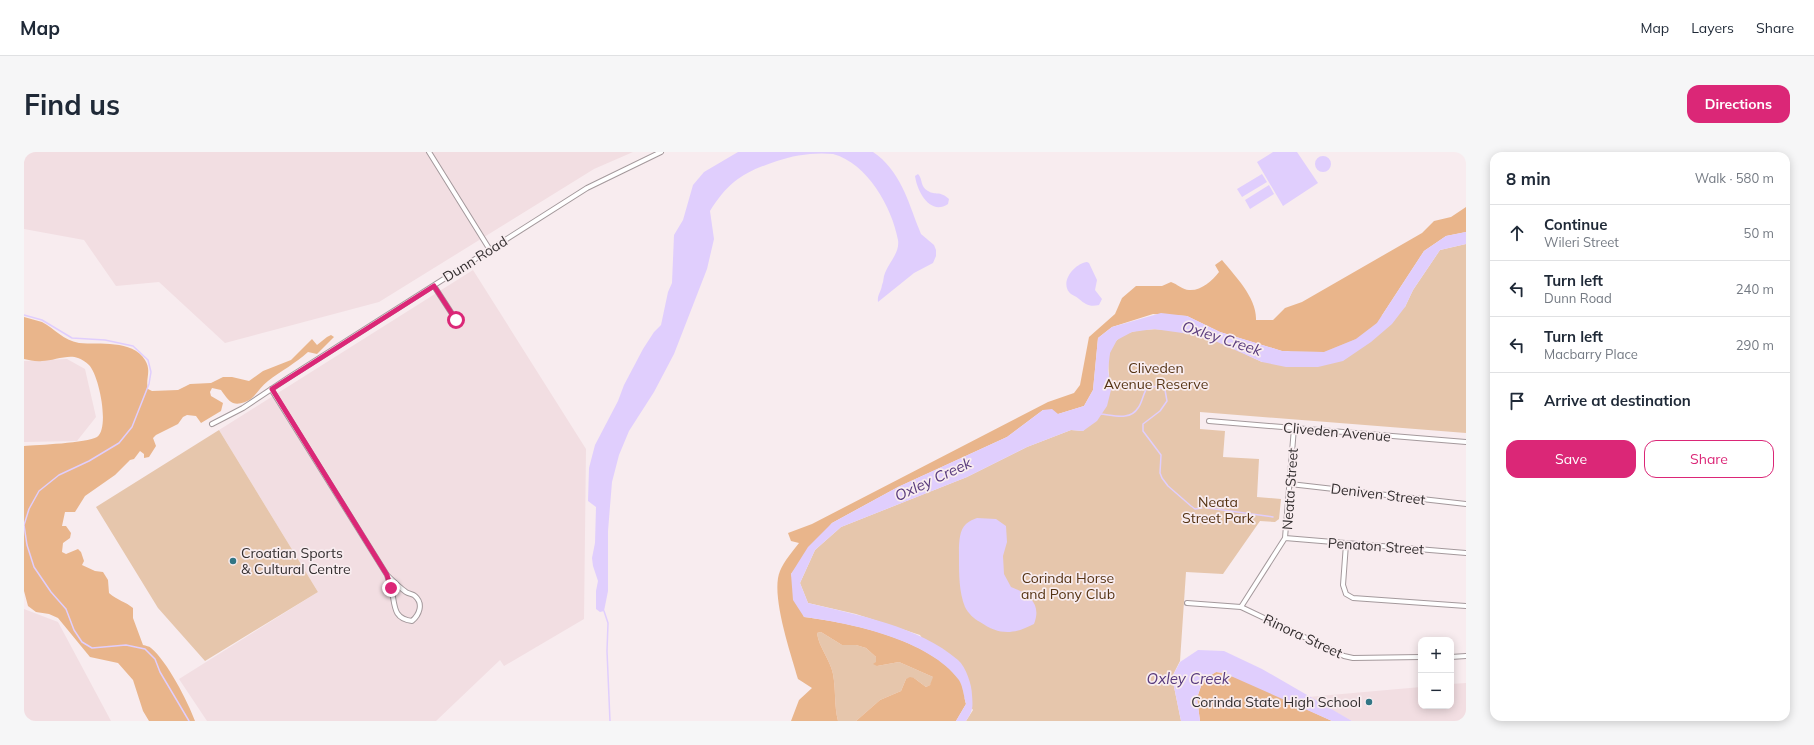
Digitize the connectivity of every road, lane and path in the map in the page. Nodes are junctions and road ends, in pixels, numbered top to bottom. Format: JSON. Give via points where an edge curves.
{"nodes":[{"id":1,"x":429,"y":152,"type":"edge"},
{"id":2,"x":661,"y":152,"type":"edge"},
{"id":3,"x":490,"y":250,"type":"junction"},
{"id":4,"x":434,"y":286,"type":"junction"},
{"id":5,"x":456,"y":320,"type":"dead end"},
{"id":6,"x":272,"y":389,"type":"junction"},
{"id":7,"x":1209,"y":421,"type":"dead end"},
{"id":8,"x":212,"y":424,"type":"dead end"},
{"id":9,"x":1294,"y":428,"type":"junction"},
{"id":10,"x":1466,"y":442,"type":"edge"},
{"id":11,"x":1290,"y":484,"type":"junction"},
{"id":12,"x":1466,"y":504,"type":"edge"},
{"id":13,"x":1286,"y":538,"type":"junction"},
{"id":14,"x":1346,"y":544,"type":"junction"},
{"id":15,"x":1466,"y":553,"type":"edge"},
{"id":16,"x":387,"y":575,"type":"junction"},
{"id":17,"x":1187,"y":603,"type":"dead end"},
{"id":18,"x":1466,"y":606,"type":"edge"},
{"id":19,"x":1241,"y":607,"type":"junction"},
{"id":20,"x":1466,"y":656,"type":"edge"},
{"id":21,"x":1418,"y":657,"type":"edge"},
{"id":22,"x":1454,"y":657,"type":"edge"}],
"edges":[{"from":1,"to":3,"type":"street"},
{"from":2,"to":3,"type":"street","name":"Dunn Road","via":[[586,188]]},
{"from":3,"to":4,"type":"street","name":"Dunn Road"},
{"from":4,"to":5,"type":"street"},
{"from":4,"to":6,"type":"street","name":"Dunn Road"},
{"from":6,"to":8,"type":"street","name":"Dunn Road"},
{"from":6,"to":16,"type":"street"},
{"from":7,"to":9,"type":"street","name":"Cliveden Avenue"},
{"from":9,"to":10,"type":"street","name":"Cliveden Avenue"},
{"from":9,"to":11,"type":"street","name":"Neata Street"},
{"from":11,"to":12,"type":"street","name":"Deniven Street"},
{"from":11,"to":13,"type":"street","name":"Neata Street"},
{"from":13,"to":14,"type":"street","name":"Penaton Street"},
{"from":13,"to":19,"type":"street","name":"Neata Street"},
{"from":14,"to":15,"type":"street","name":"Penaton Street"},
{"from":14,"to":18,"type":"street","via":[[1343,585],[1346,594],[1353,598]]},
{"from":16,"to":16,"type":"street","via":[[415,596],[419,602],[420,610],[412,621],[398,616]]},
{"from":17,"to":19,"type":"street","name":"Rinora Street"},
{"from":19,"to":21,"type":"street","name":"Rinora Street","via":[[1344,656]]},
{"from":20,"to":22,"type":"street"}]}
